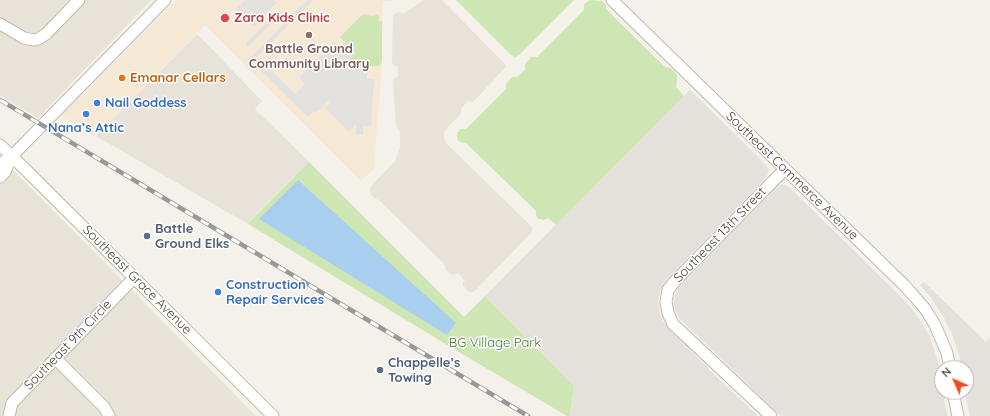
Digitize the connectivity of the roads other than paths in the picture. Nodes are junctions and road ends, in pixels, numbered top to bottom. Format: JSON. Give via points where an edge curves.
{"nodes":[{"id":1,"x":79,"y":0,"type":"edge"},
{"id":2,"x":165,"y":0,"type":"edge"},
{"id":3,"x":612,"y":0,"type":"edge"},
{"id":4,"x":0,"y":24,"type":"edge"},
{"id":5,"x":0,"y":145,"type":"edge"},
{"id":6,"x":12,"y":156,"type":"junction"},
{"id":7,"x":0,"y":164,"type":"edge"},
{"id":8,"x":785,"y":169,"type":"junction"},
{"id":9,"x":0,"y":177,"type":"edge"},
{"id":10,"x":134,"y":278,"type":"junction"},
{"id":11,"x":55,"y":358,"type":"junction"},
{"id":12,"x":948,"y":360,"type":"edge"},
{"id":13,"x":955,"y":400,"type":"edge"},
{"id":14,"x":9,"y":416,"type":"edge"},
{"id":15,"x":109,"y":416,"type":"edge"},
{"id":16,"x":273,"y":416,"type":"edge"},
{"id":17,"x":770,"y":416,"type":"edge"},
{"id":18,"x":958,"y":416,"type":"edge"}],
"edges":[{"from":1,"to":4,"type":"street","via":[[42,38],[29,40]]},
{"from":2,"to":6,"type":"street"},
{"from":3,"to":8,"type":"street","name":"Southeast Commerce Avenue"},
{"from":5,"to":6,"type":"street","name":"Southeast Grace Avenue"},
{"from":6,"to":7,"type":"street"},
{"from":6,"to":9,"type":"street"},
{"from":6,"to":10,"type":"street","name":"Southeast Grace Avenue"},
{"from":8,"to":12,"type":"street","name":"Southeast Commerce Avenue","via":[[904,285],[926,310],[935,325]]},
{"from":8,"to":17,"type":"street","name":"Southeast 13th Street","via":[[675,280],[667,294],[666,306],[669,317],[676,327]]},
{"from":10,"to":11,"type":"street","name":"Southeast 9th Circle"},
{"from":10,"to":16,"type":"street","name":"Southeast Grace Avenue"},
{"from":11,"to":14,"type":"street","name":"Southeast 9th Circle","via":[[12,403]]},
{"from":11,"to":15,"type":"street","via":[[104,407]]},
{"from":13,"to":18,"type":"street"}]}
